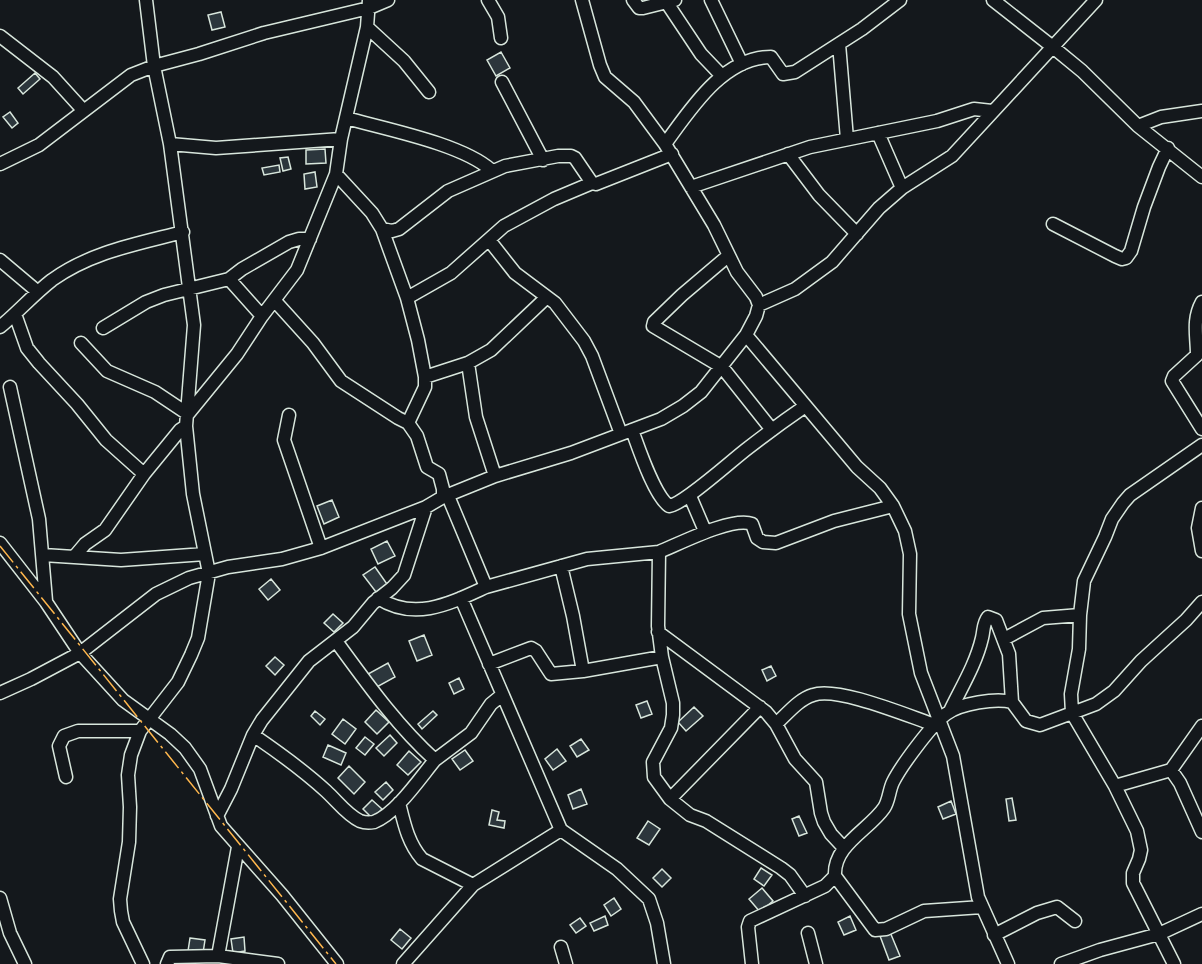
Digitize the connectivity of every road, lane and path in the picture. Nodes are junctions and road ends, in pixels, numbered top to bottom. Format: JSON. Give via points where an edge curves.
{"nodes":[{"id":1,"x":146,"y":0,"type":"edge"},
{"id":2,"x":388,"y":0,"type":"edge"},
{"id":3,"x":488,"y":0,"type":"edge"},
{"id":4,"x":582,"y":0,"type":"edge"},
{"id":5,"x":633,"y":0,"type":"edge"},
{"id":6,"x":711,"y":0,"type":"edge"},
{"id":7,"x":900,"y":0,"type":"edge"},
{"id":8,"x":993,"y":0,"type":"edge"},
{"id":9,"x":1096,"y":0,"type":"edge"},
{"id":10,"x":671,"y":1,"type":"edge"},
{"id":11,"x":369,"y":4,"type":"edge"},
{"id":12,"x":367,"y":27,"type":"junction"},
{"id":13,"x":0,"y":36,"type":"edge"},
{"id":14,"x":501,"y":38,"type":"dead end"},
{"id":15,"x":839,"y":44,"type":"junction"},
{"id":16,"x":1054,"y":48,"type":"junction"},
{"id":17,"x":742,"y":64,"type":"junction"},
{"id":18,"x":154,"y":66,"type":"junction"},
{"id":19,"x":722,"y":76,"type":"junction"},
{"id":20,"x":502,"y":82,"type":"dead end"},
{"id":21,"x":429,"y":92,"type":"dead end"},
{"id":22,"x":83,"y":110,"type":"junction"},
{"id":23,"x":992,"y":111,"type":"junction"},
{"id":24,"x":1202,"y":111,"type":"edge"},
{"id":25,"x":346,"y":118,"type":"junction"},
{"id":26,"x":1138,"y":126,"type":"junction"},
{"id":27,"x":878,"y":134,"type":"junction"},
{"id":28,"x":341,"y":139,"type":"junction"},
{"id":29,"x":847,"y":139,"type":"junction"},
{"id":30,"x":170,"y":144,"type":"junction"},
{"id":31,"x":1168,"y":148,"type":"junction"},
{"id":32,"x":668,"y":149,"type":"junction"},
{"id":33,"x":788,"y":154,"type":"junction"},
{"id":34,"x":543,"y":160,"type":"junction"},
{"id":35,"x":0,"y":164,"type":"edge"},
{"id":36,"x":491,"y":170,"type":"junction"},
{"id":37,"x":336,"y":174,"type":"junction"},
{"id":38,"x":1202,"y":177,"type":"edge"},
{"id":39,"x":592,"y":183,"type":"junction"},
{"id":40,"x":691,"y":187,"type":"junction"},
{"id":41,"x":902,"y":188,"type":"junction"},
{"id":42,"x":1053,"y":224,"type":"dead end"},
{"id":43,"x":382,"y":229,"type":"junction"},
{"id":44,"x":183,"y":232,"type":"junction"},
{"id":45,"x":857,"y":234,"type":"junction"},
{"id":46,"x":310,"y":239,"type":"junction"},
{"id":47,"x":489,"y":240,"type":"junction"},
{"id":48,"x":728,"y":256,"type":"junction"},
{"id":49,"x":0,"y":260,"type":"edge"},
{"id":50,"x":229,"y":279,"type":"junction"},
{"id":51,"x":189,"y":288,"type":"junction"},
{"id":52,"x":38,"y":292,"type":"junction"},
{"id":53,"x":547,"y":297,"type":"junction"},
{"id":54,"x":407,"y":298,"type":"junction"},
{"id":55,"x":276,"y":301,"type":"junction"},
{"id":56,"x":1202,"y":302,"type":"edge"},
{"id":57,"x":759,"y":305,"type":"junction"},
{"id":58,"x":15,"y":314,"type":"junction"},
{"id":59,"x":262,"y":316,"type":"junction"},
{"id":60,"x":0,"y":327,"type":"edge"},
{"id":61,"x":103,"y":328,"type":"dead end"},
{"id":62,"x":746,"y":335,"type":"junction"},
{"id":63,"x":81,"y":343,"type":"dead end"},
{"id":64,"x":468,"y":363,"type":"junction"},
{"id":65,"x":722,"y":368,"type":"junction"},
{"id":66,"x":425,"y":377,"type":"junction"},
{"id":67,"x":10,"y":387,"type":"dead end"},
{"id":68,"x":804,"y":407,"type":"junction"},
{"id":69,"x":289,"y":416,"type":"dead end"},
{"id":70,"x":187,"y":420,"type":"junction"},
{"id":71,"x":408,"y":423,"type":"junction"},
{"id":72,"x":1202,"y":429,"type":"edge"},
{"id":73,"x":772,"y":430,"type":"junction"},
{"id":74,"x":627,"y":432,"type":"junction"},
{"id":75,"x":1202,"y":445,"type":"edge"},
{"id":76,"x":144,"y":474,"type":"junction"},
{"id":77,"x":495,"y":476,"type":"junction"},
{"id":78,"x":446,"y":496,"type":"junction"},
{"id":79,"x":690,"y":496,"type":"junction"},
{"id":80,"x":893,"y":506,"type":"junction"},
{"id":81,"x":426,"y":507,"type":"junction"},
{"id":82,"x":1202,"y":508,"type":"edge"},
{"id":83,"x":705,"y":531,"type":"junction"},
{"id":84,"x":0,"y":543,"type":"edge"},
{"id":85,"x":321,"y":548,"type":"junction"},
{"id":86,"x":659,"y":552,"type":"junction"},
{"id":87,"x":1202,"y":552,"type":"edge"},
{"id":88,"x":206,"y":554,"type":"junction"},
{"id":89,"x":43,"y":555,"type":"junction"},
{"id":90,"x":74,"y":557,"type":"junction"},
{"id":91,"x":561,"y":566,"type":"junction"},
{"id":92,"x":209,"y":573,"type":"junction"},
{"id":93,"x":486,"y":587,"type":"junction"},
{"id":94,"x":378,"y":598,"type":"junction"},
{"id":95,"x":461,"y":598,"type":"junction"},
{"id":96,"x":46,"y":602,"type":"junction"},
{"id":97,"x":1201,"y":605,"type":"edge"},
{"id":98,"x":1080,"y":615,"type":"junction"},
{"id":99,"x":658,"y":632,"type":"junction"},
{"id":100,"x":1004,"y":639,"type":"junction"},
{"id":101,"x":336,"y":641,"type":"junction"},
{"id":102,"x":80,"y":653,"type":"junction"},
{"id":103,"x":662,"y":657,"type":"junction"},
{"id":104,"x":489,"y":664,"type":"junction"},
{"id":105,"x":584,"y":671,"type":"junction"},
{"id":106,"x":0,"y":693,"type":"edge"},
{"id":107,"x":502,"y":695,"type":"junction"},
{"id":108,"x":1012,"y":702,"type":"junction"},
{"id":109,"x":760,"y":707,"type":"junction"},
{"id":110,"x":950,"y":711,"type":"junction"},
{"id":111,"x":1072,"y":713,"type":"junction"},
{"id":112,"x":149,"y":720,"type":"junction"},
{"id":113,"x":937,"y":723,"type":"junction"},
{"id":114,"x":776,"y":724,"type":"junction"},
{"id":115,"x":1202,"y":726,"type":"edge"},
{"id":116,"x":140,"y":731,"type":"junction"},
{"id":117,"x":253,"y":735,"type":"junction"},
{"id":118,"x":435,"y":760,"type":"junction"},
{"id":119,"x":1171,"y":770,"type":"junction"},
{"id":120,"x":66,"y":777,"type":"dead end"},
{"id":121,"x":1115,"y":786,"type":"junction"},
{"id":122,"x":670,"y":799,"type":"junction"},
{"id":123,"x":399,"y":804,"type":"junction"},
{"id":124,"x":217,"y":816,"type":"junction"},
{"id":125,"x":561,"y":830,"type":"junction"},
{"id":126,"x":1202,"y":832,"type":"edge"},
{"id":127,"x":238,"y":847,"type":"junction"},
{"id":128,"x":844,"y":848,"type":"junction"},
{"id":129,"x":836,"y":876,"type":"junction"},
{"id":130,"x":473,"y":885,"type":"junction"},
{"id":131,"x":805,"y":896,"type":"junction"},
{"id":132,"x":1,"y":906,"type":"edge"},
{"id":133,"x":982,"y":907,"type":"junction"},
{"id":134,"x":1202,"y":914,"type":"edge"},
{"id":135,"x":1075,"y":921,"type":"dead end"},
{"id":136,"x":808,"y":933,"type":"dead end"},
{"id":137,"x":1159,"y":934,"type":"junction"},
{"id":138,"x":994,"y":935,"type":"junction"},
{"id":139,"x":561,"y":947,"type":"dead end"},
{"id":140,"x":218,"y":956,"type":"junction"},
{"id":141,"x":1066,"y":963,"type":"edge"},
{"id":142,"x":25,"y":964,"type":"edge"},
{"id":143,"x":143,"y":964,"type":"edge"},
{"id":144,"x":167,"y":964,"type":"edge"},
{"id":145,"x":278,"y":964,"type":"edge"},
{"id":146,"x":337,"y":964,"type":"edge"},
{"id":147,"x":403,"y":964,"type":"edge"},
{"id":148,"x":566,"y":964,"type":"edge"},
{"id":149,"x":664,"y":964,"type":"edge"},
{"id":150,"x":752,"y":964,"type":"edge"},
{"id":151,"x":816,"y":964,"type":"edge"},
{"id":152,"x":1008,"y":964,"type":"edge"},
{"id":153,"x":1174,"y":964,"type":"edge"}],
"edges":[{"from":1,"to":18,"type":"street"},
{"from":2,"to":11,"type":"street"},
{"from":3,"to":14,"type":"street","via":[[498,18]]},
{"from":4,"to":32,"type":"street","via":[[605,77],[634,102]]},
{"from":5,"to":10,"type":"street","via":[[639,8]]},
{"from":6,"to":17,"type":"street"},
{"from":7,"to":15,"type":"street"},
{"from":8,"to":16,"type":"street"},
{"from":9,"to":16,"type":"street"},
{"from":10,"to":19,"type":"street","via":[[701,54]]},
{"from":11,"to":12,"type":"street"},
{"from":11,"to":18,"type":"street"},
{"from":12,"to":21,"type":"street","via":[[404,61]]},
{"from":12,"to":25,"type":"street"},
{"from":13,"to":22,"type":"street","via":[[53,77]]},
{"from":15,"to":17,"type":"street","via":[[788,75],[781,72],[771,57]]},
{"from":15,"to":29,"type":"street"},
{"from":16,"to":23,"type":"street"},
{"from":16,"to":26,"type":"street"},
{"from":17,"to":19,"type":"street"},
{"from":18,"to":22,"type":"street","via":[[131,75]]},
{"from":18,"to":30,"type":"street"},
{"from":19,"to":32,"type":"street","via":[[690,111]]},
{"from":20,"to":34,"type":"street"},
{"from":22,"to":35,"type":"street","via":[[39,145]]},
{"from":23,"to":27,"type":"street","via":[[974,109]]},
{"from":23,"to":41,"type":"street","via":[[952,156]]},
{"from":24,"to":26,"type":"street","via":[[1161,117]]},
{"from":25,"to":28,"type":"street"},
{"from":25,"to":36,"type":"street","via":[[449,148]]},
{"from":26,"to":31,"type":"street"},
{"from":27,"to":29,"type":"street"},
{"from":27,"to":41,"type":"street"},
{"from":28,"to":30,"type":"street","via":[[216,148]]},
{"from":28,"to":37,"type":"street"},
{"from":29,"to":33,"type":"street"},
{"from":30,"to":44,"type":"street"},
{"from":31,"to":38,"type":"street"},
{"from":31,"to":42,"type":"street","via":[[1126,258]]},
{"from":32,"to":39,"type":"street","via":[[608,180]]},
{"from":32,"to":40,"type":"street"},
{"from":33,"to":40,"type":"street"},
{"from":33,"to":45,"type":"street","via":[[819,195]]},
{"from":34,"to":36,"type":"street"},
{"from":34,"to":39,"type":"street","via":[[571,156]]},
{"from":36,"to":43,"type":"street","via":[[438,197],[399,229]]},
{"from":37,"to":43,"type":"street"},
{"from":37,"to":46,"type":"street"},
{"from":39,"to":47,"type":"street","via":[[523,214]]},
{"from":40,"to":48,"type":"street"},
{"from":41,"to":45,"type":"street"},
{"from":43,"to":54,"type":"street"},
{"from":44,"to":51,"type":"street"},
{"from":44,"to":52,"type":"street","via":[[90,258]]},
{"from":45,"to":57,"type":"street","via":[[832,262],[795,289]]},
{"from":46,"to":50,"type":"street","via":[[289,242]]},
{"from":46,"to":55,"type":"street","via":[[297,270]]},
{"from":47,"to":53,"type":"street","via":[[515,273]]},
{"from":47,"to":54,"type":"street","via":[[451,273]]},
{"from":48,"to":57,"type":"street"},
{"from":48,"to":65,"type":"street","via":[[681,295],[653,326]]},
{"from":49,"to":52,"type":"street"},
{"from":50,"to":51,"type":"street"},
{"from":50,"to":59,"type":"street"},
{"from":51,"to":61,"type":"street","via":[[146,302]]},
{"from":51,"to":70,"type":"street","via":[[194,325]]},
{"from":52,"to":58,"type":"street"},
{"from":53,"to":64,"type":"street","via":[[491,350]]},
{"from":53,"to":74,"type":"street","via":[[569,320],[592,356]]},
{"from":54,"to":66,"type":"street"},
{"from":55,"to":59,"type":"street"},
{"from":55,"to":71,"type":"street","via":[[340,381]]},
{"from":56,"to":72,"type":"street","via":[[1194,324],[1197,355],[1172,381]]},
{"from":57,"to":62,"type":"street"},
{"from":58,"to":60,"type":"street"},
{"from":58,"to":76,"type":"street","via":[[27,348],[39,363],[106,440]]},
{"from":59,"to":70,"type":"street"},
{"from":62,"to":65,"type":"street"},
{"from":62,"to":68,"type":"street"},
{"from":63,"to":70,"type":"street","via":[[107,370],[155,392]]},
{"from":64,"to":66,"type":"street"},
{"from":64,"to":77,"type":"street","via":[[476,417]]},
{"from":65,"to":73,"type":"street"},
{"from":65,"to":74,"type":"street","via":[[683,406]]},
{"from":66,"to":71,"type":"street","via":[[425,387]]},
{"from":67,"to":89,"type":"street","via":[[39,519]]},
{"from":68,"to":73,"type":"street"},
{"from":68,"to":80,"type":"street"},
{"from":69,"to":85,"type":"street","via":[[284,440]]},
{"from":70,"to":76,"type":"street"},
{"from":70,"to":88,"type":"street","via":[[193,494]]},
{"from":71,"to":78,"type":"street","via":[[417,436],[425,464],[439,474]]},
{"from":73,"to":79,"type":"street"},
{"from":74,"to":77,"type":"street"},
{"from":74,"to":79,"type":"street","via":[[666,504],[675,506]]},
{"from":75,"to":98,"type":"street","via":[[1123,503],[1084,580]]},
{"from":76,"to":90,"type":"street","via":[[105,530]]},
{"from":77,"to":78,"type":"street"},
{"from":78,"to":81,"type":"street"},
{"from":78,"to":93,"type":"street"},
{"from":79,"to":83,"type":"street"},
{"from":80,"to":83,"type":"street","via":[[834,521],[776,543],[757,538],[752,524],[745,522]]},
{"from":80,"to":113,"type":"street","via":[[908,539],[909,614],[921,673]]},
{"from":81,"to":85,"type":"street"},
{"from":81,"to":94,"type":"street","via":[[404,575]]},
{"from":82,"to":87,"type":"street","via":[[1198,528]]},
{"from":83,"to":86,"type":"street"},
{"from":84,"to":96,"type":"street"},
{"from":85,"to":92,"type":"street"},
{"from":86,"to":91,"type":"street","via":[[588,559]]},
{"from":86,"to":99,"type":"street"},
{"from":88,"to":90,"type":"street","via":[[121,560]]},
{"from":88,"to":92,"type":"street"},
{"from":89,"to":90,"type":"street"},
{"from":89,"to":96,"type":"street"},
{"from":91,"to":93,"type":"street"},
{"from":91,"to":105,"type":"street"},
{"from":92,"to":102,"type":"street","via":[[156,594]]},
{"from":92,"to":112,"type":"street","via":[[198,638],[178,682]]},
{"from":93,"to":95,"type":"street"},
{"from":94,"to":95,"type":"street","via":[[393,606],[428,610]]},
{"from":94,"to":101,"type":"street"},
{"from":95,"to":104,"type":"street"},
{"from":96,"to":102,"type":"street"},
{"from":97,"to":111,"type":"street","via":[[1114,691],[1096,704]]},
{"from":98,"to":100,"type":"street","via":[[1043,618]]},
{"from":98,"to":111,"type":"street"},
{"from":99,"to":103,"type":"street"},
{"from":99,"to":109,"type":"street"},
{"from":100,"to":108,"type":"street","via":[[1009,654]]},
{"from":100,"to":110,"type":"street","via":[[996,620],[986,618],[974,661]]},
{"from":101,"to":117,"type":"street","via":[[309,661]]},
{"from":101,"to":118,"type":"street"},
{"from":102,"to":106,"type":"street"},
{"from":102,"to":112,"type":"street","via":[[123,700]]},
{"from":103,"to":105,"type":"street"},
{"from":103,"to":122,"type":"street","via":[[674,704],[671,728],[652,770]]},
{"from":104,"to":105,"type":"street","via":[[531,648],[551,674]]},
{"from":104,"to":107,"type":"street"},
{"from":107,"to":118,"type":"street","via":[[471,732]]},
{"from":107,"to":125,"type":"street"},
{"from":108,"to":110,"type":"street","via":[[992,700]]},
{"from":108,"to":111,"type":"street","via":[[1026,721],[1034,724]]},
{"from":109,"to":114,"type":"street"},
{"from":109,"to":122,"type":"street"},
{"from":110,"to":113,"type":"street"},
{"from":111,"to":121,"type":"street"},
{"from":112,"to":116,"type":"street"},
{"from":112,"to":124,"type":"street","via":[[185,748],[200,769]]},
{"from":113,"to":114,"type":"street","via":[[824,692],[806,698]]},
{"from":113,"to":128,"type":"street","via":[[893,781],[886,805]]},
{"from":113,"to":133,"type":"street","via":[[953,756]]},
{"from":114,"to":128,"type":"street","via":[[795,759],[816,782],[824,822]]},
{"from":115,"to":119,"type":"street"},
{"from":116,"to":120,"type":"street","via":[[78,731],[64,736],[59,746]]},
{"from":116,"to":143,"type":"street","via":[[128,775],[129,842],[120,905],[123,922]]},
{"from":117,"to":123,"type":"street","via":[[363,822],[382,818]]},
{"from":117,"to":124,"type":"street"},
{"from":118,"to":123,"type":"street"},
{"from":119,"to":121,"type":"street"},
{"from":119,"to":126,"type":"street"},
{"from":121,"to":137,"type":"street","via":[[1137,831],[1141,850],[1132,883]]},
{"from":122,"to":131,"type":"street","via":[[690,815],[781,868]]},
{"from":123,"to":130,"type":"street","via":[[407,834],[422,859]]},
{"from":124,"to":127,"type":"street"},
{"from":125,"to":130,"type":"street"},
{"from":125,"to":149,"type":"street","via":[[617,869],[649,899]]},
{"from":127,"to":140,"type":"street"},
{"from":127,"to":146,"type":"street","via":[[282,894]]},
{"from":128,"to":129,"type":"street","via":[[835,866]]},
{"from":129,"to":131,"type":"street"},
{"from":129,"to":133,"type":"street","via":[[875,930],[886,929],[924,911]]},
{"from":130,"to":147,"type":"street"},
{"from":131,"to":150,"type":"street","via":[[750,921]]},
{"from":132,"to":142,"type":"street"},
{"from":133,"to":138,"type":"street"},
{"from":134,"to":137,"type":"street"},
{"from":135,"to":138,"type":"street","via":[[1057,907]]},
{"from":136,"to":151,"type":"street"},
{"from":137,"to":141,"type":"street"},
{"from":137,"to":153,"type":"street"},
{"from":138,"to":152,"type":"street"},
{"from":139,"to":148,"type":"street"},
{"from":140,"to":144,"type":"street","via":[[170,957]]},
{"from":140,"to":145,"type":"street"}]}
